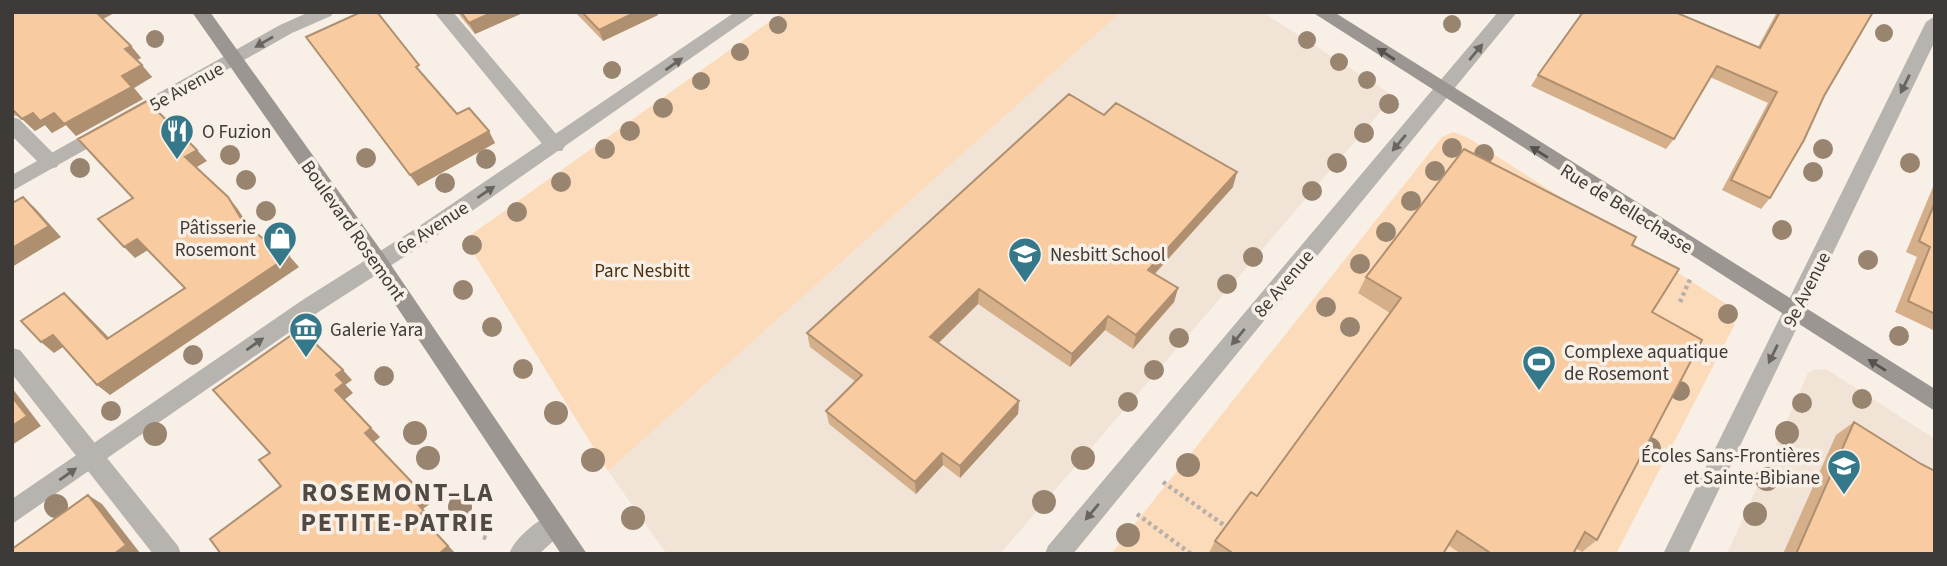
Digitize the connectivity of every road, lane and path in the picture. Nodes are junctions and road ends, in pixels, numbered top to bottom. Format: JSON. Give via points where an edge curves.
{"nodes":[{"id":1,"x":201,"y":12,"type":"edge"},
{"id":2,"x":326,"y":12,"type":"edge"},
{"id":3,"x":443,"y":12,"type":"edge"},
{"id":4,"x":748,"y":12,"type":"edge"},
{"id":5,"x":1321,"y":12,"type":"edge"},
{"id":6,"x":1508,"y":12,"type":"edge"},
{"id":7,"x":1935,"y":22,"type":"edge"},
{"id":8,"x":234,"y":60,"type":"junction"},
{"id":9,"x":1443,"y":91,"type":"junction"},
{"id":10,"x":12,"y":124,"type":"edge"},
{"id":11,"x":555,"y":146,"type":"junction"},
{"id":12,"x":50,"y":162,"type":"junction"},
{"id":13,"x":12,"y":184,"type":"edge"},
{"id":14,"x":378,"y":262,"type":"junction"},
{"id":15,"x":1692,"y":276,"type":"dead end"},
{"id":16,"x":1680,"y":302,"type":"dead end"},
{"id":17,"x":1793,"y":313,"type":"junction"},
{"id":18,"x":12,"y":357,"type":"edge"},
{"id":19,"x":1935,"y":401,"type":"edge"},
{"id":20,"x":92,"y":458,"type":"junction"},
{"id":21,"x":1163,"y":482,"type":"dead end"},
{"id":22,"x":12,"y":513,"type":"edge"},
{"id":23,"x":1137,"y":514,"type":"dead end"},
{"id":24,"x":553,"y":525,"type":"junction"},
{"id":25,"x":1228,"y":528,"type":"edge"},
{"id":26,"x":169,"y":554,"type":"edge"},
{"id":27,"x":521,"y":554,"type":"edge"},
{"id":28,"x":575,"y":554,"type":"edge"},
{"id":29,"x":1057,"y":554,"type":"edge"},
{"id":30,"x":1191,"y":554,"type":"edge"},
{"id":31,"x":1675,"y":554,"type":"edge"}],
"edges":[{"from":1,"to":8,"type":"main road","name":"Boulevard Rosemont"},
{"from":2,"to":8,"type":"street","name":"5e Avenue","one_way":true},
{"from":3,"to":11,"type":"street"},
{"from":11,"to":4,"type":"street","name":"6e Avenue","one_way":true},
{"from":9,"to":5,"type":"main road","name":"Rue de Bellechasse","one_way":true},
{"from":9,"to":6,"type":"street","name":"8e Avenue","one_way":true},
{"from":7,"to":17,"type":"street","name":"9e Avenue","one_way":true},
{"from":8,"to":12,"type":"street","name":"5e Avenue"},
{"from":8,"to":14,"type":"main road","name":"Boulevard Rosemont"},
{"from":17,"to":9,"type":"main road","name":"Rue de Bellechasse","one_way":true},
{"from":9,"to":29,"type":"street","name":"8e Avenue","one_way":true},
{"from":10,"to":12,"type":"street"},
{"from":14,"to":11,"type":"street","name":"6e Avenue","one_way":true},
{"from":12,"to":13,"type":"street","name":"5e Avenue"},
{"from":20,"to":14,"type":"street","name":"6e Avenue","one_way":true},
{"from":14,"to":24,"type":"main road","name":"Boulevard Rosemont"},
{"from":15,"to":16,"type":"path"},
{"from":19,"to":17,"type":"main road","name":"Rue de Bellechasse","one_way":true},
{"from":17,"to":31,"type":"street","name":"9e Avenue","one_way":true},
{"from":18,"to":20,"type":"street"},
{"from":22,"to":20,"type":"street","name":"6e Avenue","one_way":true},
{"from":20,"to":26,"type":"street"},
{"from":21,"to":25,"type":"path"},
{"from":23,"to":30,"type":"path"},
{"from":24,"to":27,"type":"street"},
{"from":24,"to":28,"type":"main road","name":"Boulevard Rosemont"}]}
